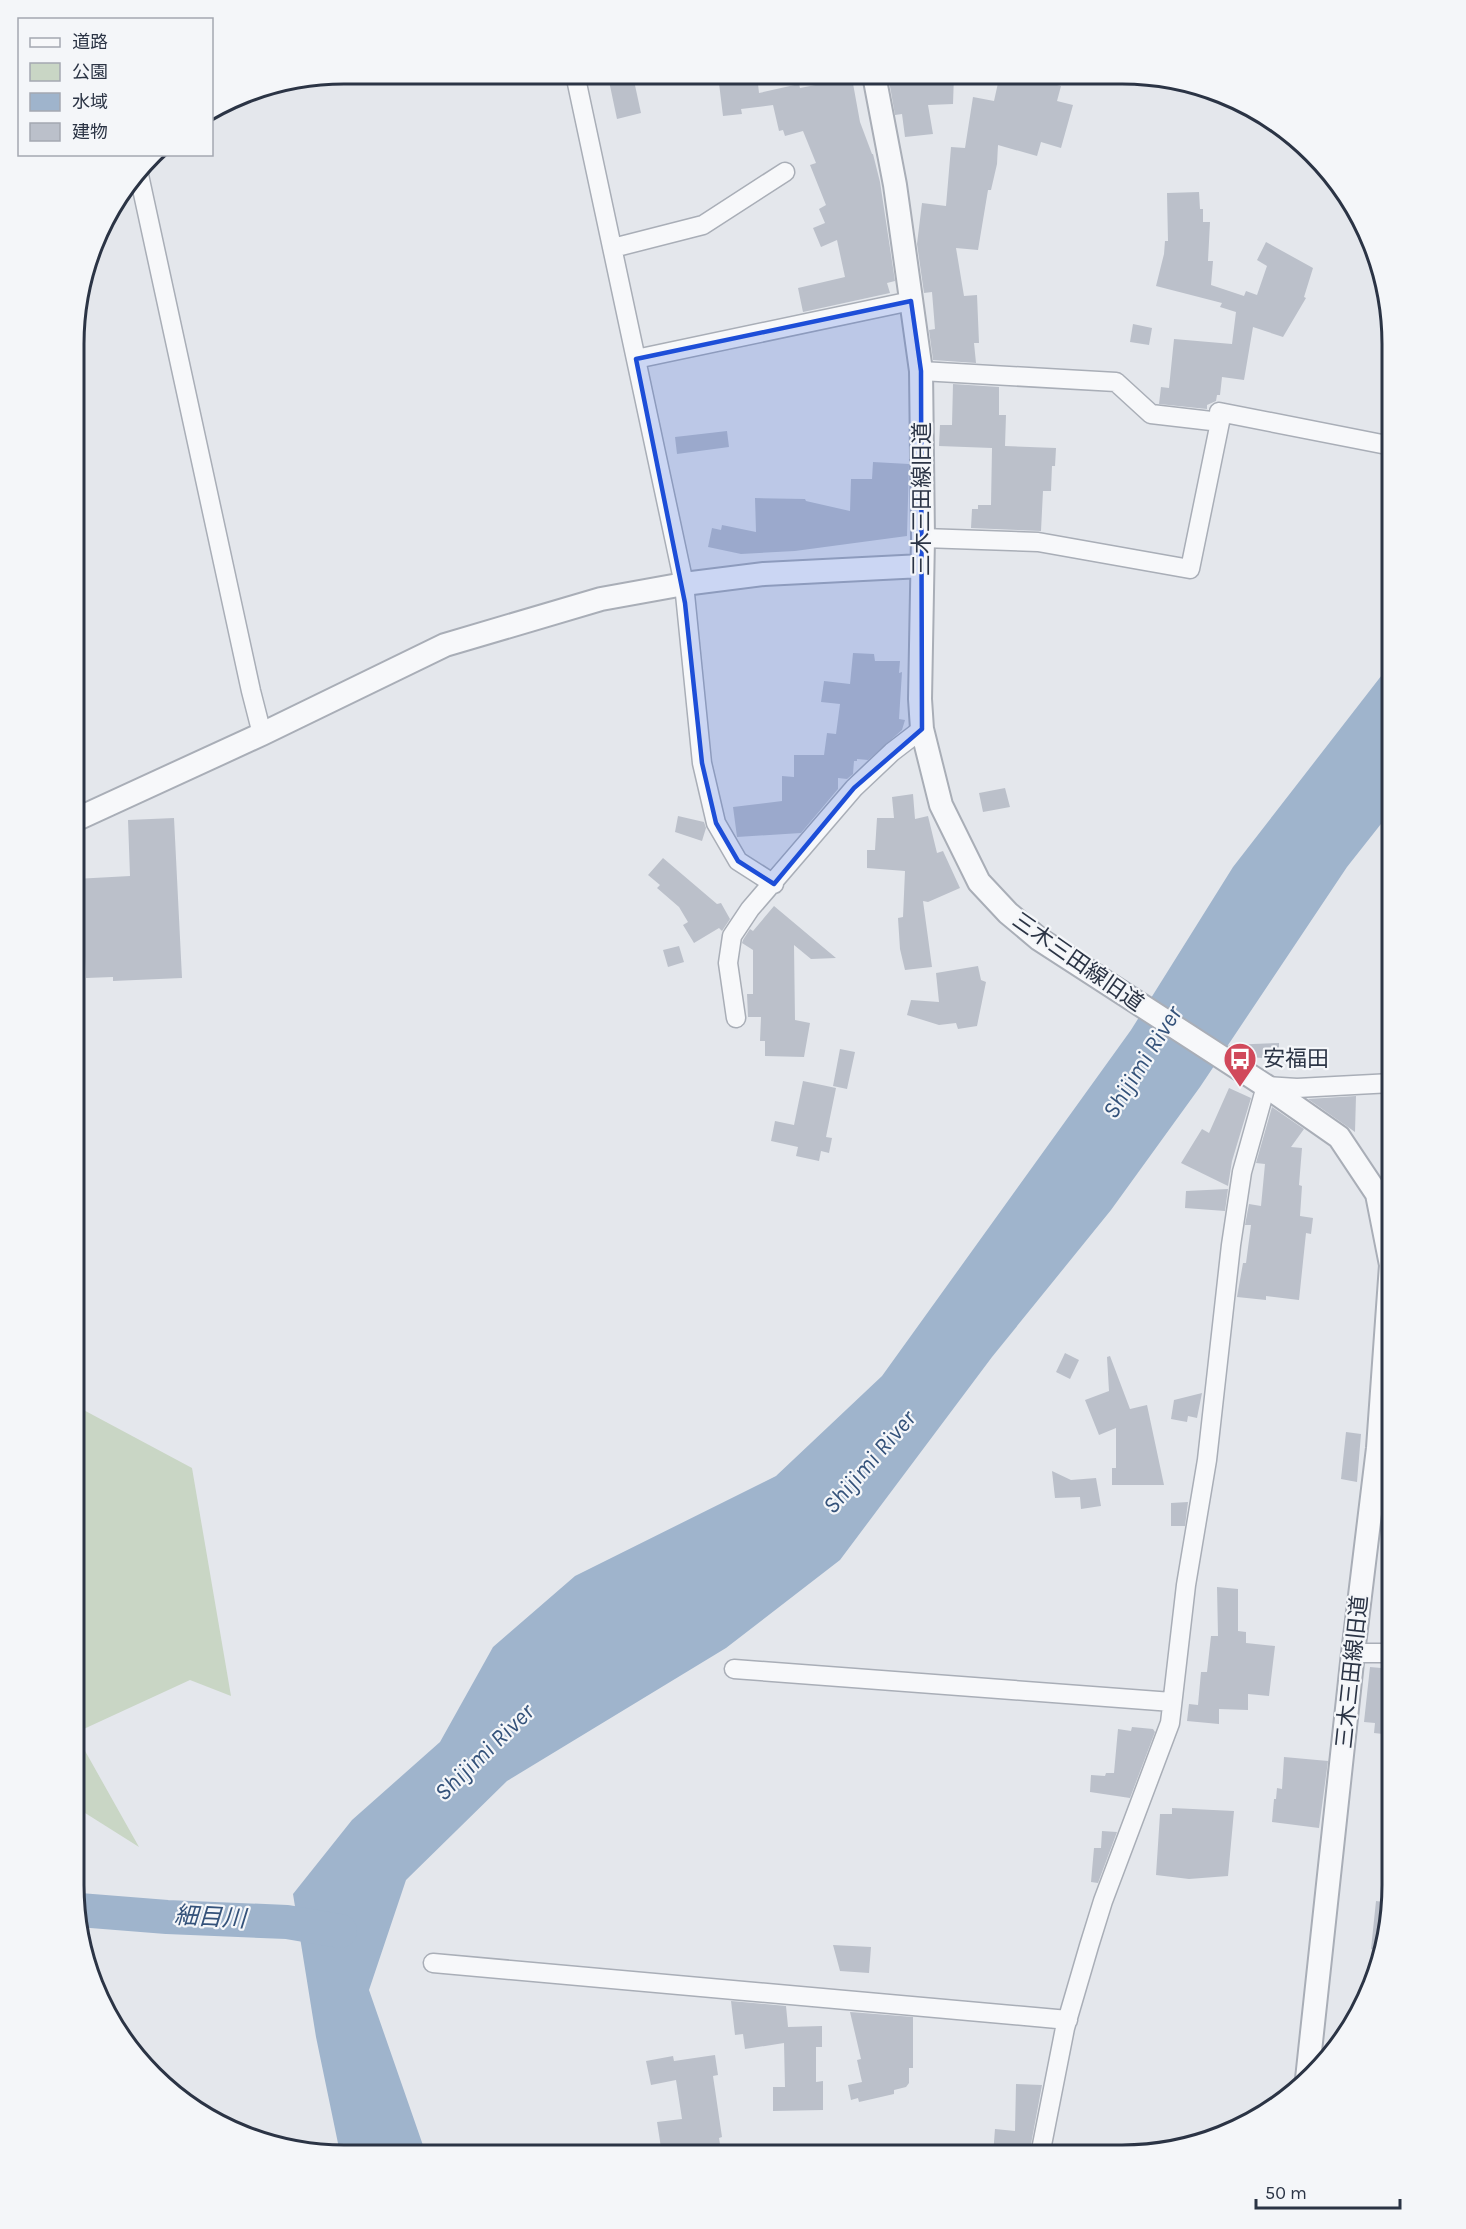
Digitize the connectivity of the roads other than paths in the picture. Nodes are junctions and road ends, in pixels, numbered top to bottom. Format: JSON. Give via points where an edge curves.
{"nodes":[{"id":1,"x":577,"y":84,"type":"edge"},
{"id":2,"x":876,"y":84,"type":"edge"},
{"id":3,"x":785,"y":172,"type":"dead end"},
{"id":4,"x":141,"y":182,"type":"edge"},
{"id":5,"x":613,"y":248,"type":"junction"},
{"id":6,"x":911,"y":302,"type":"junction"},
{"id":7,"x":636,"y":359,"type":"junction"},
{"id":8,"x":921,"y":371,"type":"junction"},
{"id":9,"x":1220,"y":422,"type":"junction"},
{"id":10,"x":1382,"y":444,"type":"edge"},
{"id":11,"x":923,"y":538,"type":"junction"},
{"id":12,"x":922,"y":566,"type":"junction"},
{"id":13,"x":684,"y":584,"type":"junction"},
{"id":14,"x":922,"y":729,"type":"junction"},
{"id":15,"x":261,"y":734,"type":"junction"},
{"id":16,"x":84,"y":816,"type":"edge"},
{"id":17,"x":774,"y":884,"type":"junction"},
{"id":18,"x":736,"y":1018,"type":"dead end"},
{"id":19,"x":1382,"y":1084,"type":"edge"},
{"id":20,"x":1266,"y":1086,"type":"junction"},
{"id":21,"x":1382,"y":1219,"type":"edge"},
{"id":22,"x":1382,"y":1392,"type":"edge"},
{"id":23,"x":1353,"y":1653,"type":"junction"},
{"id":24,"x":1382,"y":1653,"type":"edge"},
{"id":25,"x":734,"y":1669,"type":"dead end"},
{"id":26,"x":1172,"y":1702,"type":"junction"},
{"id":27,"x":433,"y":1963,"type":"dead end"},
{"id":28,"x":1068,"y":2020,"type":"junction"},
{"id":29,"x":1308,"y":2067,"type":"edge"},
{"id":30,"x":1042,"y":2145,"type":"edge"}],
"edges":[{"from":1,"to":5,"type":"street"},
{"from":2,"to":6,"type":"street","name":"三木三田線旧道"},
{"from":3,"to":5,"type":"street","via":[[703,225]]},
{"from":4,"to":15,"type":"street"},
{"from":5,"to":7,"type":"street"},
{"from":6,"to":7,"type":"street"},
{"from":6,"to":8,"type":"street","name":"三木三田線旧道"},
{"from":7,"to":13,"type":"street"},
{"from":8,"to":9,"type":"street","via":[[1116,382],[1151,414]]},
{"from":8,"to":11,"type":"street","name":"三木三田線旧道"},
{"from":9,"to":10,"type":"street","via":[[1219,412]]},
{"from":9,"to":11,"type":"street","via":[[1190,569],[1038,542]]},
{"from":11,"to":12,"type":"street","name":"三木三田線旧道"},
{"from":12,"to":13,"type":"street","via":[[764,574]]},
{"from":12,"to":14,"type":"street","name":"三木三田線旧道"},
{"from":13,"to":15,"type":"street","via":[[601,599],[445,645]]},
{"from":13,"to":17,"type":"street","via":[[702,763],[716,823],[738,861]]},
{"from":14,"to":17,"type":"street","via":[[854,788]]},
{"from":14,"to":20,"type":"street","name":"三木三田線旧道","via":[[941,805],[980,882],[1008,913],[1039,939]]},
{"from":15,"to":16,"type":"street"},
{"from":17,"to":18,"type":"street","via":[[732,936],[728,963]]},
{"from":19,"to":20,"type":"street"},
{"from":20,"to":21,"type":"street","name":"三木三田線旧道","via":[[1340,1137],[1377,1194]]},
{"from":20,"to":26,"type":"street","via":[[1242,1172],[1207,1460],[1186,1584]]},
{"from":22,"to":23,"type":"street","name":"三木三田線旧道"},
{"from":23,"to":24,"type":"street"},
{"from":23,"to":29,"type":"street","name":"三木三田線旧道"},
{"from":25,"to":26,"type":"street"},
{"from":26,"to":28,"type":"street","via":[[1170,1723],[1103,1900]]},
{"from":27,"to":28,"type":"street"},
{"from":28,"to":30,"type":"street"}]}
